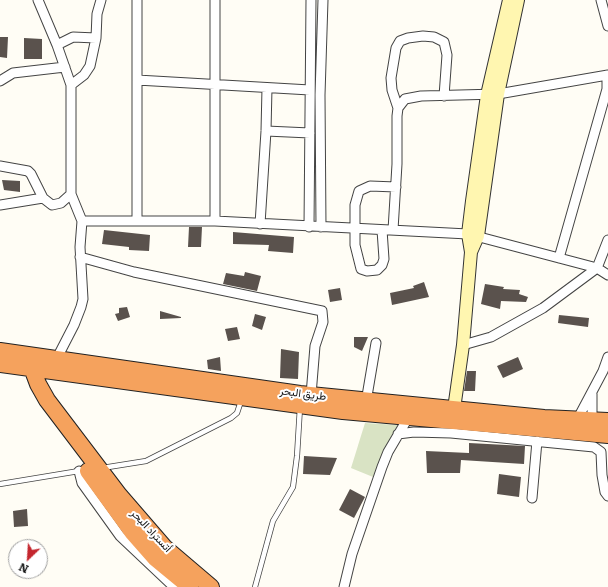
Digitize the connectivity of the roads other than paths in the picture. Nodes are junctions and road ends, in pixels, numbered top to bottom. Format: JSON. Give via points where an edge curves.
{"nodes":[{"id":1,"x":38,"y":0,"type":"edge"},
{"id":2,"x":101,"y":0,"type":"edge"},
{"id":3,"x":137,"y":0,"type":"edge"},
{"id":4,"x":215,"y":0,"type":"edge"},
{"id":5,"x":311,"y":0,"type":"edge"},
{"id":6,"x":323,"y":0,"type":"edge"},
{"id":7,"x":509,"y":0,"type":"edge"},
{"id":8,"x":518,"y":0,"type":"edge"},
{"id":9,"x":601,"y":0,"type":"edge"},
{"id":10,"x":608,"y":26,"type":"edge"},
{"id":11,"x":96,"y":38,"type":"junction"},
{"id":12,"x":57,"y":45,"type":"junction"},
{"id":13,"x":65,"y":67,"type":"junction"},
{"id":14,"x":607,"y":75,"type":"edge"},
{"id":15,"x":137,"y":80,"type":"junction"},
{"id":16,"x":0,"y":81,"type":"edge"},
{"id":17,"x":216,"y":84,"type":"junction"},
{"id":18,"x":71,"y":85,"type":"junction"},
{"id":19,"x":267,"y":88,"type":"junction"},
{"id":20,"x":310,"y":90,"type":"junction"},
{"id":21,"x":492,"y":94,"type":"junction"},
{"id":22,"x":444,"y":96,"type":"junction"},
{"id":23,"x":398,"y":108,"type":"junction"},
{"id":24,"x":266,"y":131,"type":"junction"},
{"id":25,"x":310,"y":133,"type":"junction"},
{"id":26,"x":0,"y":166,"type":"edge"},
{"id":27,"x":396,"y":187,"type":"junction"},
{"id":28,"x":71,"y":194,"type":"junction"},
{"id":29,"x":43,"y":198,"type":"junction"},
{"id":30,"x":0,"y":205,"type":"edge"},
{"id":31,"x":82,"y":221,"type":"junction"},
{"id":32,"x":136,"y":221,"type":"junction"},
{"id":33,"x":215,"y":221,"type":"junction"},
{"id":34,"x":260,"y":224,"type":"junction"},
{"id":35,"x":309,"y":227,"type":"junction"},
{"id":36,"x":321,"y":227,"type":"junction"},
{"id":37,"x":356,"y":229,"type":"junction"},
{"id":38,"x":382,"y":230,"type":"junction"},
{"id":39,"x":393,"y":230,"type":"junction"},
{"id":40,"x":473,"y":235,"type":"junction"},
{"id":41,"x":608,"y":240,"type":"edge"},
{"id":42,"x":80,"y":257,"type":"junction"},
{"id":43,"x":559,"y":258,"type":"junction"},
{"id":44,"x":597,"y":268,"type":"junction"},
{"id":45,"x":608,"y":275,"type":"edge"},
{"id":46,"x":376,"y":343,"type":"dead end"},
{"id":47,"x":463,"y":345,"type":"junction"},
{"id":48,"x":0,"y":350,"type":"edge"},
{"id":49,"x":608,"y":356,"type":"edge"},
{"id":50,"x":57,"y":358,"type":"junction"},
{"id":51,"x":33,"y":362,"type":"junction"},
{"id":52,"x":0,"y":364,"type":"edge"},
{"id":53,"x":16,"y":366,"type":"junction"},
{"id":54,"x":605,"y":372,"type":"edge"},
{"id":55,"x":592,"y":393,"type":"junction"},
{"id":56,"x":243,"y":397,"type":"junction"},
{"id":57,"x":305,"y":400,"type":"junction"},
{"id":58,"x":366,"y":402,"type":"junction"},
{"id":59,"x":454,"y":409,"type":"junction"},
{"id":60,"x":408,"y":418,"type":"junction"},
{"id":61,"x":592,"y":421,"type":"edge"},
{"id":62,"x":437,"y":426,"type":"junction"},
{"id":63,"x":398,"y":434,"type":"junction"},
{"id":64,"x":608,"y":435,"type":"edge"},
{"id":65,"x":537,"y":441,"type":"junction"},
{"id":66,"x":88,"y":470,"type":"junction"},
{"id":67,"x":0,"y":484,"type":"edge"},
{"id":68,"x":608,"y":496,"type":"edge"},
{"id":69,"x":532,"y":498,"type":"dead end"},
{"id":70,"x":160,"y":552,"type":"junction"},
{"id":71,"x":174,"y":587,"type":"edge"},
{"id":72,"x":190,"y":587,"type":"edge"},
{"id":73,"x":211,"y":587,"type":"edge"},
{"id":74,"x":255,"y":587,"type":"edge"},
{"id":75,"x":344,"y":587,"type":"edge"}],
"edges":[{"from":1,"to":12,"type":"street"},
{"from":2,"to":11,"type":"street","via":[[97,14]]},
{"from":3,"to":15,"type":"street"},
{"from":4,"to":17,"type":"street"},
{"from":5,"to":20,"type":"street"},
{"from":6,"to":36,"type":"street","via":[[320,95]]},
{"from":7,"to":21,"type":"main road"},
{"from":8,"to":21,"type":"main road"},
{"from":9,"to":10,"type":"street"},
{"from":11,"to":12,"type":"street","via":[[73,37]]},
{"from":11,"to":18,"type":"street","via":[[90,66],[84,75]]},
{"from":12,"to":13,"type":"street"},
{"from":13,"to":16,"type":"street","via":[[13,73]]},
{"from":13,"to":18,"type":"street"},
{"from":14,"to":21,"type":"street"},
{"from":14,"to":43,"type":"street","via":[[607,89]]},
{"from":15,"to":17,"type":"street"},
{"from":15,"to":32,"type":"street"},
{"from":17,"to":19,"type":"street"},
{"from":17,"to":33,"type":"street"},
{"from":18,"to":28,"type":"street"},
{"from":19,"to":20,"type":"street"},
{"from":19,"to":24,"type":"street"},
{"from":20,"to":25,"type":"street"},
{"from":21,"to":22,"type":"street"},
{"from":21,"to":40,"type":"main road"},
{"from":22,"to":23,"type":"street","via":[[405,99]]},
{"from":22,"to":23,"type":"street","via":[[447,55],[444,42],[434,37],[408,38],[400,41],[396,48],[391,78]]},
{"from":23,"to":27,"type":"street"},
{"from":24,"to":25,"type":"street"},
{"from":24,"to":34,"type":"street"},
{"from":25,"to":35,"type":"street"},
{"from":26,"to":29,"type":"street","via":[[28,171]]},
{"from":27,"to":37,"type":"street","via":[[370,186],[359,191],[355,205]]},
{"from":27,"to":39,"type":"street"},
{"from":28,"to":29,"type":"street","via":[[55,205]]},
{"from":28,"to":31,"type":"street"},
{"from":29,"to":30,"type":"street"},
{"from":31,"to":32,"type":"street"},
{"from":31,"to":42,"type":"street"},
{"from":32,"to":33,"type":"street"},
{"from":33,"to":34,"type":"street"},
{"from":34,"to":35,"type":"street"},
{"from":35,"to":36,"type":"street"},
{"from":36,"to":37,"type":"street"},
{"from":37,"to":38,"type":"street"},
{"from":37,"to":38,"type":"street","via":[[357,258],[361,269],[367,271],[377,270],[384,259]]},
{"from":38,"to":39,"type":"street"},
{"from":39,"to":40,"type":"street"},
{"from":40,"to":43,"type":"street"},
{"from":40,"to":47,"type":"main road"},
{"from":41,"to":44,"type":"street"},
{"from":42,"to":50,"type":"street","via":[[83,299],[74,325]]},
{"from":42,"to":57,"type":"street","via":[[134,272],[322,311],[323,322],[315,346]]},
{"from":43,"to":44,"type":"street"},
{"from":44,"to":45,"type":"street"},
{"from":44,"to":47,"type":"street","via":[[543,308],[517,323],[490,337]]},
{"from":46,"to":58,"type":"street"},
{"from":47,"to":59,"type":"main road"},
{"from":48,"to":51,"type":"highway","name":"طريق البحر"},
{"from":49,"to":54,"type":"street"},
{"from":50,"to":51,"type":"highway","name":"طريق البحر"},
{"from":50,"to":57,"type":"highway","name":"طريق البحر"},
{"from":51,"to":53,"type":"highway","name":"طريق البحر"},
{"from":51,"to":56,"type":"highway","name":"طريق البحر"},
{"from":51,"to":66,"type":"highway","via":[[38,384]]},
{"from":52,"to":53,"type":"highway","name":"طريق البحر"},
{"from":53,"to":66,"type":"highway","via":[[50,420]]},
{"from":54,"to":55,"type":"street"},
{"from":55,"to":61,"type":"street"},
{"from":55,"to":61,"type":"street"},
{"from":56,"to":57,"type":"highway","name":"طريق البحر"},
{"from":56,"to":66,"type":"lane","via":[[231,418],[146,462]]},
{"from":57,"to":58,"type":"highway","name":"طريق البحر"},
{"from":57,"to":60,"type":"highway","name":"طريق البحر"},
{"from":57,"to":74,"type":"lane","via":[[293,487],[273,520]]},
{"from":58,"to":59,"type":"highway","name":"طريق البحر"},
{"from":59,"to":61,"type":"highway","name":"طريق البحر"},
{"from":60,"to":62,"type":"highway","name":"طريق البحر"},
{"from":60,"to":63,"type":"street"},
{"from":62,"to":63,"type":"street"},
{"from":62,"to":64,"type":"highway","name":"طريق البحر"},
{"from":62,"to":65,"type":"street"},
{"from":63,"to":75,"type":"street","via":[[382,466],[352,554]]},
{"from":65,"to":68,"type":"street","via":[[598,448],[601,452],[604,486]]},
{"from":65,"to":69,"type":"street"},
{"from":66,"to":67,"type":"lane"},
{"from":66,"to":70,"type":"highway","name":"أتستراد البحر","via":[[113,508]]},
{"from":66,"to":71,"type":"street","via":[[82,483],[86,490],[120,536]]},
{"from":70,"to":72,"type":"highway","name":"أتستراد البحر"},
{"from":70,"to":73,"type":"highway","name":"أتستراد البحر"}]}
